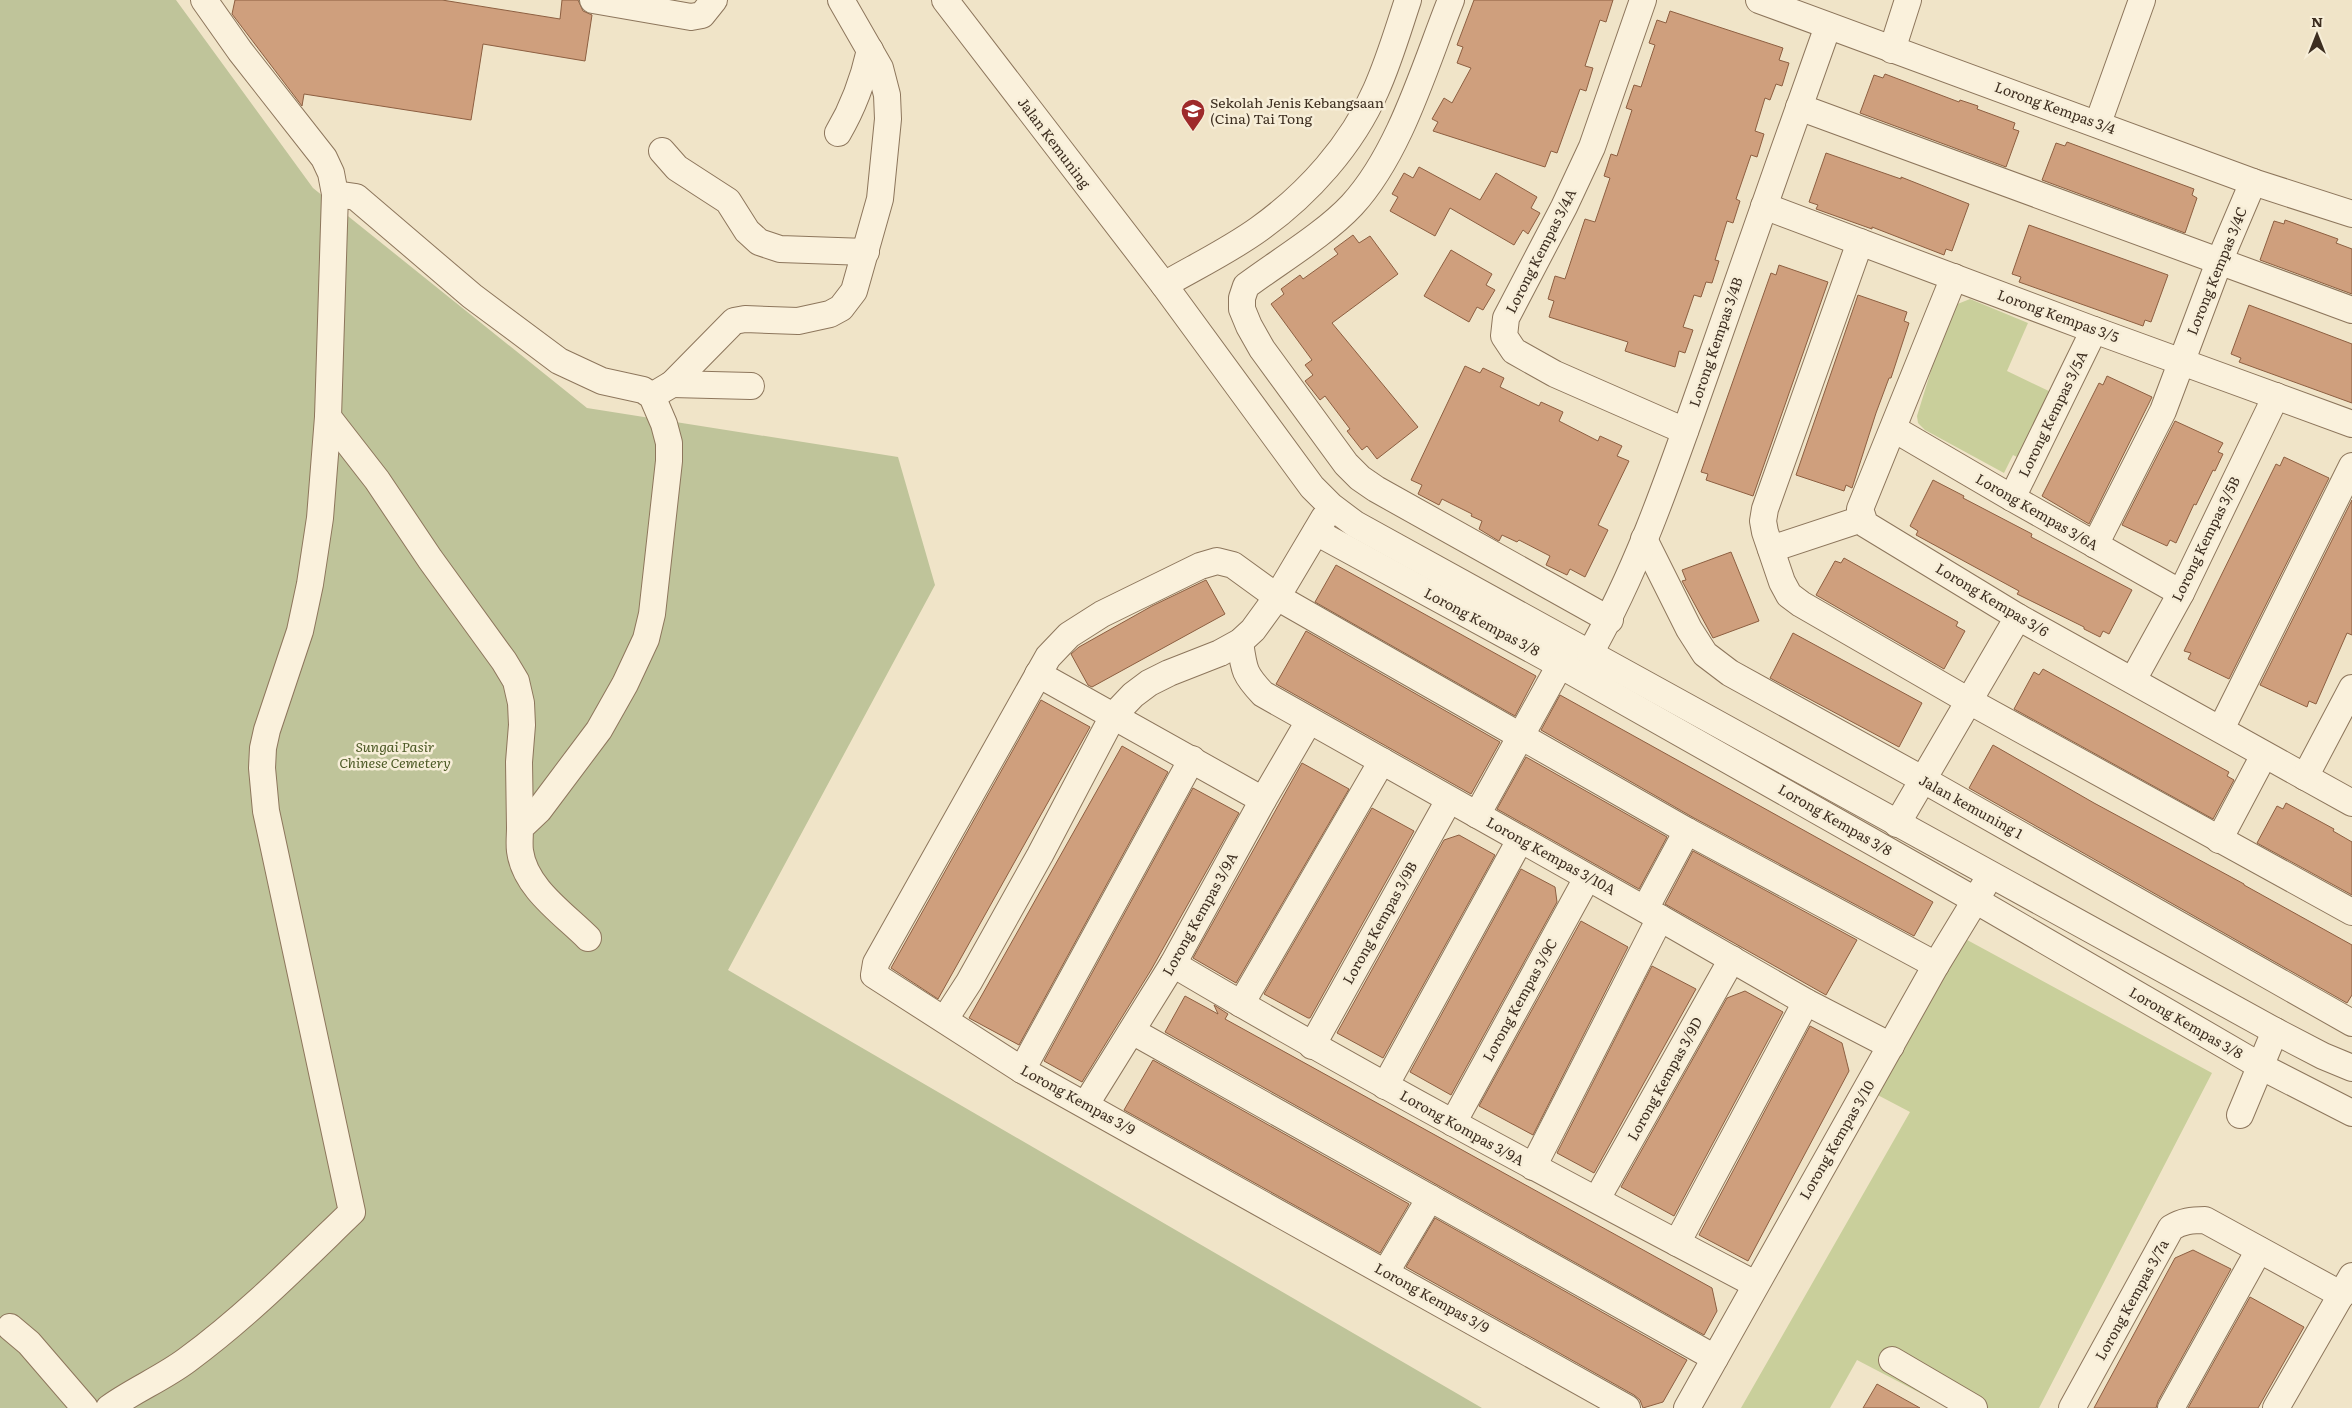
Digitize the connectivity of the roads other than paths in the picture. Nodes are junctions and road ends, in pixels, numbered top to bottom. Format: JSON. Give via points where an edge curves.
{"nodes":[{"id":1,"x":204,"y":0,"type":"edge"},
{"id":2,"x":593,"y":0,"type":"edge"},
{"id":3,"x":714,"y":0,"type":"edge"},
{"id":4,"x":841,"y":0,"type":"edge"},
{"id":5,"x":945,"y":0,"type":"edge"},
{"id":6,"x":1408,"y":0,"type":"edge"},
{"id":7,"x":1452,"y":0,"type":"edge"},
{"id":8,"x":1643,"y":0,"type":"edge"},
{"id":9,"x":1759,"y":0,"type":"edge"},
{"id":10,"x":1908,"y":0,"type":"edge"},
{"id":11,"x":2142,"y":0,"type":"edge"},
{"id":12,"x":1828,"y":26,"type":"junction"},
{"id":13,"x":870,"y":50,"type":"junction"},
{"id":14,"x":1892,"y":50,"type":"junction"},
{"id":15,"x":1799,"y":107,"type":"junction"},
{"id":16,"x":2098,"y":123,"type":"junction"},
{"id":17,"x":838,"y":133,"type":"dead end"},
{"id":18,"x":662,"y":151,"type":"dead end"},
{"id":19,"x":2253,"y":182,"type":"junction"},
{"id":20,"x":335,"y":194,"type":"junction"},
{"id":21,"x":1764,"y":206,"type":"junction"},
{"id":22,"x":2352,"y":214,"type":"edge"},
{"id":23,"x":1860,"y":242,"type":"junction"},
{"id":24,"x":866,"y":252,"type":"junction"},
{"id":25,"x":2219,"y":262,"type":"junction"},
{"id":26,"x":1954,"y":277,"type":"junction"},
{"id":27,"x":1164,"y":285,"type":"junction"},
{"id":28,"x":2352,"y":310,"type":"edge"},
{"id":29,"x":2094,"y":330,"type":"junction"},
{"id":30,"x":2182,"y":361,"type":"junction"},
{"id":31,"x":751,"y":386,"type":"dead end"},
{"id":32,"x":662,"y":390,"type":"junction"},
{"id":33,"x":2276,"y":396,"type":"junction"},
{"id":34,"x":328,"y":417,"type":"junction"},
{"id":35,"x":2352,"y":424,"type":"edge"},
{"id":36,"x":1894,"y":429,"type":"junction"},
{"id":37,"x":1685,"y":432,"type":"junction"},
{"id":38,"x":2352,"y":466,"type":"edge"},
{"id":39,"x":2012,"y":498,"type":"junction"},
{"id":40,"x":1331,"y":506,"type":"junction"},
{"id":41,"x":1862,"y":519,"type":"junction"},
{"id":42,"x":1316,"y":532,"type":"junction"},
{"id":43,"x":1644,"y":539,"type":"junction"},
{"id":44,"x":2095,"y":545,"type":"junction"},
{"id":45,"x":1771,"y":549,"type":"junction"},
{"id":46,"x":2181,"y":592,"type":"junction"},
{"id":47,"x":1277,"y":597,"type":"junction"},
{"id":48,"x":2018,"y":617,"type":"junction"},
{"id":49,"x":1610,"y":620,"type":"junction"},
{"id":50,"x":1230,"y":648,"type":"junction"},
{"id":51,"x":1590,"y":653,"type":"junction"},
{"id":52,"x":1560,"y":665,"type":"junction"},
{"id":53,"x":1038,"y":674,"type":"junction"},
{"id":54,"x":2133,"y":680,"type":"junction"},
{"id":55,"x":2352,"y":688,"type":"edge"},
{"id":56,"x":1969,"y":701,"type":"junction"},
{"id":57,"x":1113,"y":716,"type":"junction"},
{"id":58,"x":1309,"y":721,"type":"junction"},
{"id":59,"x":2221,"y":729,"type":"junction"},
{"id":60,"x":1521,"y":736,"type":"junction"},
{"id":61,"x":2264,"y":755,"type":"junction"},
{"id":62,"x":1192,"y":759,"type":"junction"},
{"id":63,"x":1382,"y":761,"type":"junction"},
{"id":64,"x":2305,"y":778,"type":"junction"},
{"id":65,"x":1922,"y":779,"type":"junction"},
{"id":66,"x":1263,"y":800,"type":"junction"},
{"id":67,"x":1448,"y":800,"type":"junction"},
{"id":68,"x":2352,"y":803,"type":"edge"},
{"id":69,"x":1477,"y":815,"type":"junction"},
{"id":70,"x":1897,"y":824,"type":"junction"},
{"id":71,"x":520,"y":828,"type":"junction"},
{"id":72,"x":1687,"y":831,"type":"junction"},
{"id":73,"x":1520,"y":840,"type":"junction"},
{"id":74,"x":2219,"y":840,"type":"junction"},
{"id":75,"x":1990,"y":874,"type":"junction"},
{"id":76,"x":1588,"y":878,"type":"junction"},
{"id":77,"x":1975,"y":900,"type":"junction"},
{"id":78,"x":2352,"y":912,"type":"edge"},
{"id":79,"x":1653,"y":914,"type":"junction"},
{"id":80,"x":588,"y":938,"type":"dead end"},
{"id":81,"x":1732,"y":959,"type":"junction"},
{"id":82,"x":1173,"y":964,"type":"junction"},
{"id":83,"x":1936,"y":965,"type":"junction"},
{"id":84,"x":1806,"y":1002,"type":"junction"},
{"id":85,"x":1241,"y":1004,"type":"junction"},
{"id":86,"x":945,"y":1019,"type":"junction"},
{"id":87,"x":2352,"y":1023,"type":"edge"},
{"id":88,"x":1132,"y":1031,"type":"junction"},
{"id":89,"x":2275,"y":1031,"type":"junction"},
{"id":90,"x":1312,"y":1046,"type":"junction"},
{"id":91,"x":1891,"y":1046,"type":"junction"},
{"id":92,"x":2262,"y":1067,"type":"junction"},
{"id":93,"x":2352,"y":1068,"type":"edge"},
{"id":94,"x":1022,"y":1070,"type":"junction"},
{"id":95,"x":1385,"y":1086,"type":"junction"},
{"id":96,"x":1086,"y":1104,"type":"junction"},
{"id":97,"x":2352,"y":1114,"type":"edge"},
{"id":98,"x":2240,"y":1115,"type":"dead end"},
{"id":99,"x":1454,"y":1123,"type":"junction"},
{"id":100,"x":1534,"y":1167,"type":"junction"},
{"id":101,"x":1430,"y":1198,"type":"junction"},
{"id":102,"x":1597,"y":1199,"type":"junction"},
{"id":103,"x":1677,"y":1243,"type":"junction"},
{"id":104,"x":2259,"y":1250,"type":"junction"},
{"id":105,"x":1386,"y":1272,"type":"junction"},
{"id":106,"x":1755,"y":1284,"type":"junction"},
{"id":107,"x":2347,"y":1286,"type":"edge"},
{"id":108,"x":10,"y":1327,"type":"dead end"},
{"id":109,"x":1714,"y":1358,"type":"junction"},
{"id":110,"x":1892,"y":1360,"type":"dead end"},
{"id":111,"x":85,"y":1408,"type":"edge"},
{"id":112,"x":109,"y":1408,"type":"edge"},
{"id":113,"x":1627,"y":1408,"type":"edge"},
{"id":114,"x":1687,"y":1408,"type":"edge"},
{"id":115,"x":1974,"y":1408,"type":"edge"},
{"id":116,"x":2072,"y":1408,"type":"edge"},
{"id":117,"x":2170,"y":1408,"type":"edge"},
{"id":118,"x":2276,"y":1408,"type":"edge"}],
"edges":[{"from":1,"to":20,"type":"street","via":[[324,158]]},
{"from":2,"to":3,"type":"street","via":[[691,18],[702,15]]},
{"from":4,"to":13,"type":"street"},
{"from":5,"to":27,"type":"street","name":"Jalan Kemuning"},
{"from":6,"to":27,"type":"street","via":[[1377,89],[1363,116],[1308,188],[1259,229]]},
{"from":7,"to":49,"type":"street","via":[[1397,136],[1368,184],[1352,205],[1332,222],[1246,286],[1242,308],[1262,349],[1346,464],[1360,478]]},
{"from":8,"to":37,"type":"street","name":"Lorong Kempas 3/4A","via":[[1592,147],[1506,318],[1504,336],[1514,351],[1554,374]]},
{"from":9,"to":12,"type":"street","name":"Lorong Kempas 3/4"},
{"from":10,"to":14,"type":"street"},
{"from":11,"to":16,"type":"street"},
{"from":12,"to":14,"type":"street","name":"Lorong Kempas 3/4"},
{"from":12,"to":15,"type":"street","name":"Lorong Kempas 3/4B"},
{"from":13,"to":17,"type":"street","via":[[863,83]]},
{"from":13,"to":24,"type":"street","via":[[880,68],[888,119],[880,198]]},
{"from":14,"to":16,"type":"street","name":"Lorong Kempas 3/4"},
{"from":15,"to":21,"type":"street","name":"Lorong Kempas 3/4B"},
{"from":15,"to":25,"type":"street"},
{"from":16,"to":19,"type":"street","name":"Lorong Kempas 3/4"},
{"from":18,"to":24,"type":"street","via":[[677,168],[728,201],[747,231],[759,242],[780,249]]},
{"from":19,"to":22,"type":"street","name":"Lorong Kempas 3/4"},
{"from":19,"to":25,"type":"street","name":"Lorong Kempas 3/4C"},
{"from":20,"to":32,"type":"street","via":[[356,197],[472,296],[559,361],[602,381],[643,390]]},
{"from":20,"to":34,"type":"street"},
{"from":21,"to":23,"type":"street","name":"Lorong Kempas 3/5"},
{"from":21,"to":37,"type":"street","name":"Lorong Kempas 3/4B"},
{"from":23,"to":26,"type":"street","name":"Lorong Kempas 3/5"},
{"from":23,"to":45,"type":"street","via":[[1765,509],[1763,521]]},
{"from":24,"to":32,"type":"street","via":[[854,291],[841,308],[830,314],[798,321],[734,321]]},
{"from":25,"to":28,"type":"street"},
{"from":25,"to":30,"type":"street","name":"Lorong Kempas 3/4C"},
{"from":26,"to":29,"type":"street","name":"Lorong Kempas 3/5"},
{"from":26,"to":36,"type":"street"},
{"from":27,"to":40,"type":"street","name":"Jalan Kemuning","via":[[1250,405],[1312,487]]},
{"from":29,"to":30,"type":"street","name":"Lorong Kempas 3/5"},
{"from":29,"to":39,"type":"street","name":"Lorong Kempas 3/5A"},
{"from":30,"to":33,"type":"street","name":"Lorong Kempas 3/5"},
{"from":30,"to":44,"type":"street","name":"Lorong Kempas 3/4C","via":[[2163,412]]},
{"from":31,"to":32,"type":"street"},
{"from":32,"to":71,"type":"street","via":[[668,460],[652,614],[646,639],[599,730],[539,810]]},
{"from":33,"to":35,"type":"street","name":"Lorong Kempas 3/5"},
{"from":33,"to":46,"type":"street","name":"Lorong Kempas 3/5B"},
{"from":34,"to":71,"type":"street","via":[[377,480],[516,682],[522,725]]},
{"from":34,"to":112,"type":"street","via":[[321,508],[310,584],[300,631],[267,730],[262,768],[266,811],[352,1212],[225,1330],[186,1361]]},
{"from":36,"to":39,"type":"street","name":"Lorong Kempas 3/6A"},
{"from":36,"to":41,"type":"street","via":[[1860,509]]},
{"from":37,"to":43,"type":"street","name":"Lorong Kempas 3/4B"},
{"from":38,"to":59,"type":"street"},
{"from":39,"to":44,"type":"street","name":"Lorong Kempas 3/6A"},
{"from":40,"to":42,"type":"street"},
{"from":40,"to":51,"type":"street","name":"Jalan Kemuning","via":[[1355,524]]},
{"from":41,"to":45,"type":"street"},
{"from":41,"to":48,"type":"street","name":"Lorong Kempas 3/6","via":[[1870,528]]},
{"from":42,"to":47,"type":"street"},
{"from":42,"to":52,"type":"street","name":"Lorong Kempas 3/8"},
{"from":43,"to":49,"type":"street","name":"Lorong Kempas 3/4B"},
{"from":43,"to":65,"type":"street","name":"Jalan kemuning 1","via":[[1705,654],[1730,673]]},
{"from":44,"to":46,"type":"street","name":"Lorong Kempas 3/6A"},
{"from":45,"to":56,"type":"street","via":[[1789,595]]},
{"from":46,"to":54,"type":"street","name":"Lorong Kempas 3/5B"},
{"from":47,"to":50,"type":"street","via":[[1254,630]]},
{"from":47,"to":53,"type":"street","via":[[1233,565],[1217,561],[1200,566],[1102,614],[1068,635]]},
{"from":47,"to":60,"type":"street"},
{"from":48,"to":54,"type":"street","name":"Lorong Kempas 3/6"},
{"from":48,"to":56,"type":"street"},
{"from":49,"to":51,"type":"street","name":"Lorong Kempas 3/4B"},
{"from":50,"to":57,"type":"street","via":[[1149,683]]},
{"from":50,"to":58,"type":"street","name":"Lorong Kempas 3/10A","via":[[1263,694]]},
{"from":51,"to":70,"type":"street","name":"Jalan Kemuning"},
{"from":52,"to":60,"type":"street"},
{"from":52,"to":77,"type":"street","name":"Lorong Kempas 3/8"},
{"from":53,"to":57,"type":"street"},
{"from":53,"to":86,"type":"street","name":"Lorong Kempas 3/9","via":[[876,963],[874,975],[880,981]]},
{"from":54,"to":59,"type":"street","name":"Lorong Kempas 3/6"},
{"from":55,"to":64,"type":"street"},
{"from":56,"to":65,"type":"street"},
{"from":56,"to":74,"type":"street"},
{"from":57,"to":62,"type":"street"},
{"from":57,"to":86,"type":"street","via":[[1040,855]]},
{"from":58,"to":63,"type":"street","name":"Lorong Kempas 3/10A"},
{"from":58,"to":66,"type":"street","name":"Lorong Kempas 3/9A"},
{"from":59,"to":61,"type":"street","name":"Lorong Kempas 3/6"},
{"from":60,"to":69,"type":"street"},
{"from":60,"to":72,"type":"street"},
{"from":61,"to":64,"type":"street","name":"Lorong Kempas 3/6"},
{"from":61,"to":74,"type":"street"},
{"from":62,"to":66,"type":"street"},
{"from":62,"to":94,"type":"street"},
{"from":63,"to":67,"type":"street","name":"Lorong Kempas 3/10A"},
{"from":63,"to":85,"type":"street"},
{"from":64,"to":68,"type":"street","name":"Lorong Kempas 3/6"},
{"from":65,"to":70,"type":"street"},
{"from":65,"to":87,"type":"street","name":"Jalan kemuning 1"},
{"from":66,"to":82,"type":"street","name":"Lorong Kempas 3/9A"},
{"from":67,"to":69,"type":"street","name":"Lorong Kempas 3/10A"},
{"from":67,"to":90,"type":"street","name":"Lorong Kempas 3/9B"},
{"from":69,"to":73,"type":"street","name":"Lorong Kempas 3/10A"},
{"from":70,"to":75,"type":"street","name":"Jalan Kemuning"},
{"from":71,"to":80,"type":"street","via":[[520,852],[530,880]]},
{"from":72,"to":79,"type":"street"},
{"from":72,"to":83,"type":"street"},
{"from":73,"to":76,"type":"street","name":"Lorong Kempas 3/10A"},
{"from":73,"to":95,"type":"street"},
{"from":74,"to":78,"type":"street"},
{"from":75,"to":77,"type":"street","name":"Lorong Kempas 3/10"},
{"from":75,"to":89,"type":"street","name":"Jalan Kemuning"},
{"from":76,"to":79,"type":"street","name":"Lorong Kempas 3/10A"},
{"from":76,"to":99,"type":"street","name":"Lorong Kempas 3/9C"},
{"from":77,"to":83,"type":"street","name":"Lorong Kempas 3/10"},
{"from":77,"to":92,"type":"street","name":"Lorong Kempas 3/8"},
{"from":79,"to":81,"type":"street","name":"Lorong Kempas 3/10A"},
{"from":79,"to":100,"type":"street"},
{"from":81,"to":84,"type":"street","name":"Lorong Kempas 3/10A"},
{"from":81,"to":102,"type":"street","name":"Lorong Kempas 3/9D"},
{"from":82,"to":85,"type":"street","name":"Lorong Kompas 3/9A"},
{"from":82,"to":88,"type":"street","name":"Lorong Kempas 3/9A"},
{"from":83,"to":91,"type":"street","name":"Lorong Kempas 3/10"},
{"from":84,"to":91,"type":"street","name":"Lorong Kempas 3/10A"},
{"from":84,"to":103,"type":"street"},
{"from":85,"to":90,"type":"street","name":"Lorong Kompas 3/9A"},
{"from":86,"to":94,"type":"street","name":"Lorong Kempas 3/9"},
{"from":88,"to":96,"type":"street","name":"Lorong Kempas 3/9A"},
{"from":88,"to":101,"type":"street"},
{"from":89,"to":92,"type":"street"},
{"from":89,"to":93,"type":"street","name":"Jalan Kemuning"},
{"from":90,"to":95,"type":"street","name":"Lorong Kompas 3/9A"},
{"from":91,"to":106,"type":"street","name":"Lorong Kempas 3/10"},
{"from":92,"to":97,"type":"street","name":"Lorong Kempas 3/8"},
{"from":92,"to":98,"type":"street"},
{"from":94,"to":96,"type":"street","name":"Lorong Kempas 3/9"},
{"from":95,"to":99,"type":"street","name":"Lorong Kompas 3/9A"},
{"from":96,"to":105,"type":"street","name":"Lorong Kempas 3/9"},
{"from":99,"to":100,"type":"street","name":"Lorong Kompas 3/9A"},
{"from":100,"to":102,"type":"street","name":"Lorong Kompas 3/9A"},
{"from":101,"to":105,"type":"street"},
{"from":101,"to":109,"type":"street"},
{"from":102,"to":103,"type":"street","name":"Lorong Kompas 3/9A"},
{"from":103,"to":106,"type":"street","name":"Lorong Kompas 3/9A"},
{"from":104,"to":107,"type":"street","name":"Lorong Kempas 3/7a"},
{"from":104,"to":116,"type":"street","name":"Lorong Kempas 3/7a","via":[[2205,1220],[2190,1220],[2171,1228]]},
{"from":104,"to":117,"type":"street"},
{"from":105,"to":113,"type":"street","name":"Lorong Kempas 3/9"},
{"from":106,"to":109,"type":"street","name":"Lorong Kempas 3/10"},
{"from":107,"to":118,"type":"street"},
{"from":108,"to":111,"type":"street","via":[[29,1343]]},
{"from":109,"to":114,"type":"street","name":"Lorong Kempas 3/10"},
{"from":110,"to":115,"type":"street"}]}
